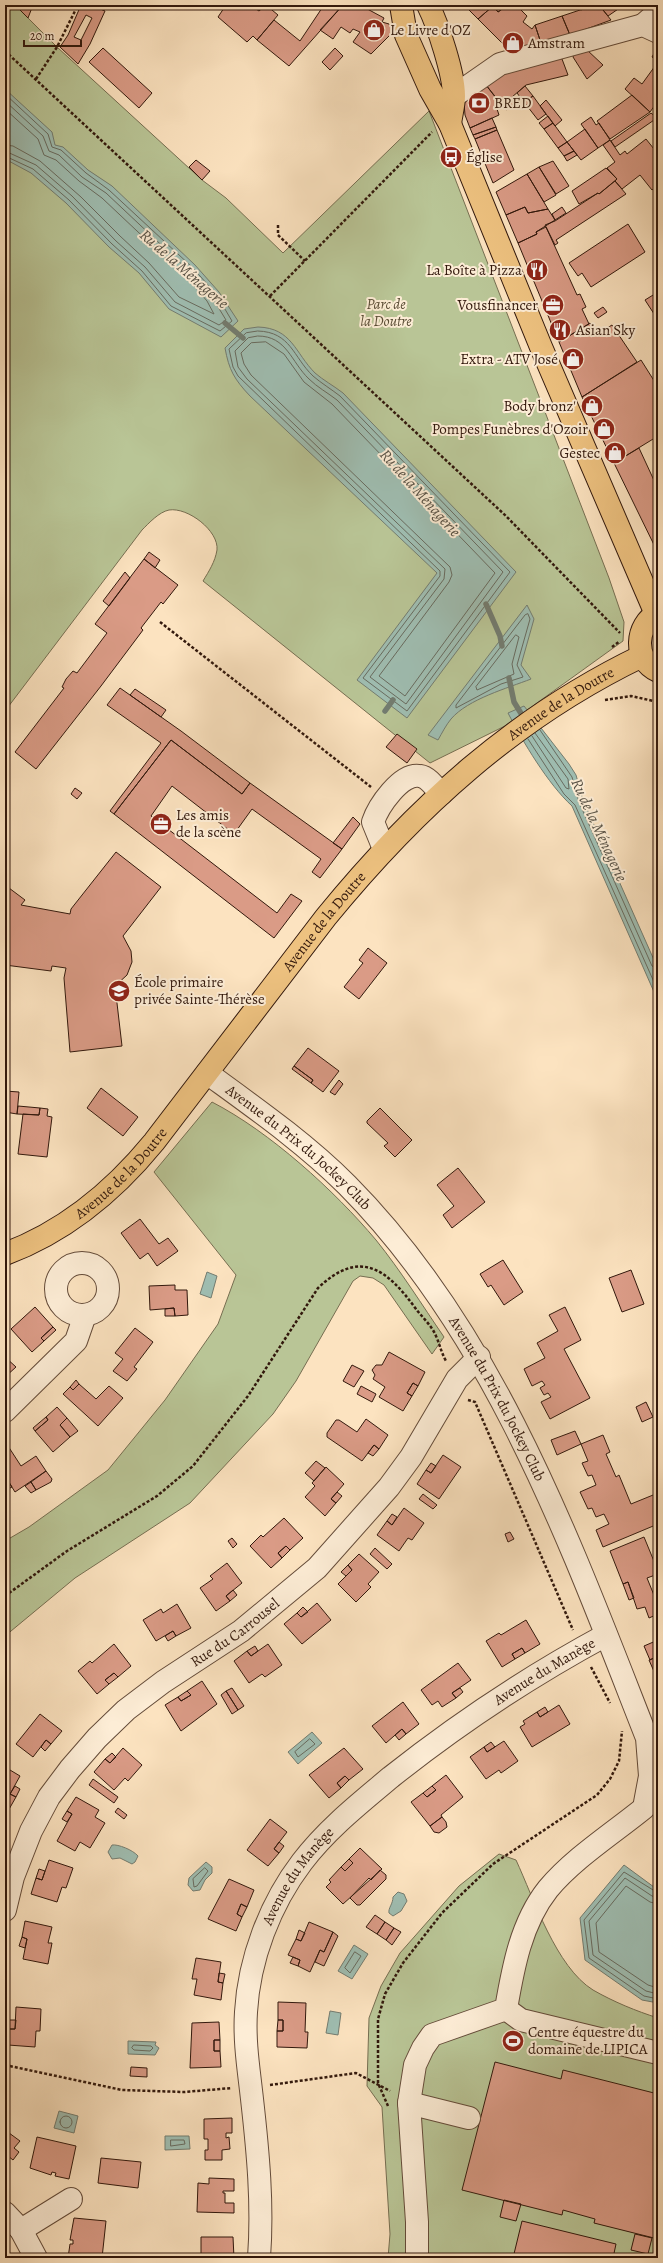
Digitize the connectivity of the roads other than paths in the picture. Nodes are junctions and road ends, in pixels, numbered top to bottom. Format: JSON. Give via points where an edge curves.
{"nodes":[{"id":1,"x":401,"y":5,"type":"edge"},
{"id":2,"x":428,"y":5,"type":"edge"},
{"id":3,"x":653,"y":23,"type":"edge"},
{"id":4,"x":454,"y":96,"type":"junction"},
{"id":5,"x":442,"y":126,"type":"junction"},
{"id":6,"x":657,"y":614,"type":"edge"},
{"id":7,"x":642,"y":656,"type":"junction"},
{"id":8,"x":658,"y":671,"type":"edge"},
{"id":9,"x":441,"y":794,"type":"junction"},
{"id":10,"x":384,"y":849,"type":"junction"},
{"id":11,"x":207,"y":1073,"type":"junction"},
{"id":12,"x":5,"y":1254,"type":"edge"},
{"id":13,"x":85,"y":1315,"type":"dead end"},
{"id":14,"x":479,"y":1357,"type":"junction"},
{"id":15,"x":5,"y":1412,"type":"edge"},
{"id":16,"x":606,"y":1635,"type":"junction"},
{"id":17,"x":5,"y":1910,"type":"edge"},
{"id":18,"x":506,"y":2009,"type":"junction"},
{"id":19,"x":658,"y":2053,"type":"edge"},
{"id":20,"x":399,"y":2107,"type":"junction"},
{"id":21,"x":469,"y":2118,"type":"dead end"},
{"id":22,"x":71,"y":2199,"type":"dead end"},
{"id":23,"x":5,"y":2213,"type":"edge"},
{"id":24,"x":21,"y":2230,"type":"junction"},
{"id":25,"x":36,"y":2258,"type":"edge"},
{"id":26,"x":258,"y":2258,"type":"edge"},
{"id":27,"x":417,"y":2258,"type":"edge"}],
"edges":[{"from":1,"to":5,"type":"main road","via":[[406,35],[430,89]]},
{"from":2,"to":4,"type":"main road","via":[[440,39]]},
{"from":3,"to":4,"type":"street","via":[[500,64]]},
{"from":4,"to":5,"type":"main road"},
{"from":5,"to":6,"type":"main road"},
{"from":6,"to":7,"type":"main road","via":[[643,627],[640,636]]},
{"from":7,"to":8,"type":"main road"},
{"from":7,"to":9,"type":"main road","name":"Avenue de la Doutre","via":[[578,689],[547,710],[504,741]]},
{"from":9,"to":10,"type":"main road","name":"Avenue de la Doutre"},
{"from":9,"to":10,"type":"street","via":[[427,779],[419,775],[406,778],[386,798],[373,822]]},
{"from":10,"to":11,"type":"main road","name":"Avenue de la Doutre","via":[[326,917]]},
{"from":11,"to":12,"type":"main road","name":"Avenue de la Doutre","via":[[146,1151],[100,1198],[75,1218]]},
{"from":11,"to":14,"type":"street","name":"Avenue du Prix du Jockey Club","via":[[290,1135],[347,1185],[408,1255]]},
{"from":13,"to":15,"type":"street","via":[[76,1341]]},
{"from":14,"to":16,"type":"street","name":"Avenue du Prix du Jockey Club","via":[[543,1483]]},
{"from":14,"to":17,"type":"street","name":"Rue du Carrousel","via":[[457,1379],[402,1469],[362,1520],[317,1568],[241,1631],[163,1682],[126,1710],[70,1769],[49,1797],[31,1831],[13,1877]]},
{"from":16,"to":18,"type":"street","name":"Avenue du Prix du Jockey Club","via":[[647,1738],[650,1776],[644,1808],[568,1869],[548,1890],[521,1940]]},
{"from":16,"to":26,"type":"street","name":"Avenue du Manège","via":[[469,1717],[338,1822],[302,1861],[273,1910],[260,1939],[246,2011],[246,2035],[260,2171]]},
{"from":18,"to":19,"type":"street","via":[[521,2020]]},
{"from":18,"to":20,"type":"street","via":[[432,2035],[423,2048]]},
{"from":20,"to":21,"type":"street"},
{"from":20,"to":27,"type":"street","via":[[417,2222]]},
{"from":22,"to":24,"type":"street"},
{"from":23,"to":24,"type":"street"},
{"from":24,"to":25,"type":"street"}]}
